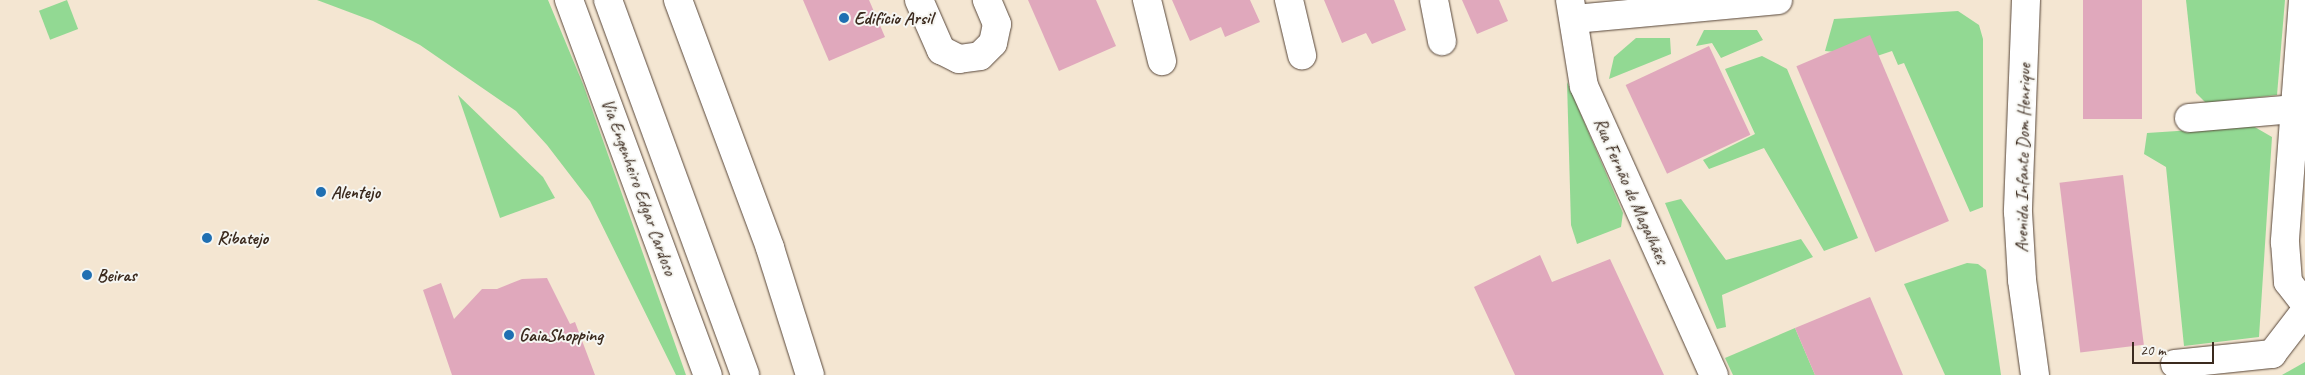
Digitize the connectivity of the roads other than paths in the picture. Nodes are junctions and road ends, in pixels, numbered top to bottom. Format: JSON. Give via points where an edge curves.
{"nodes":[{"id":1,"x":569,"y":0,"type":"edge"},
{"id":2,"x":608,"y":0,"type":"edge"},
{"id":3,"x":678,"y":0,"type":"edge"},
{"id":4,"x":919,"y":0,"type":"edge"},
{"id":5,"x":987,"y":0,"type":"edge"},
{"id":6,"x":1147,"y":0,"type":"edge"},
{"id":7,"x":1289,"y":0,"type":"edge"},
{"id":8,"x":1434,"y":0,"type":"edge"},
{"id":9,"x":1778,"y":0,"type":"edge"},
{"id":10,"x":2026,"y":0,"type":"edge"},
{"id":11,"x":2304,"y":0,"type":"edge"},
{"id":12,"x":1572,"y":9,"type":"edge"},
{"id":13,"x":1442,"y":41,"type":"dead end"},
{"id":14,"x":1302,"y":55,"type":"dead end"},
{"id":15,"x":1162,"y":61,"type":"dead end"},
{"id":16,"x":2294,"y":109,"type":"junction"},
{"id":17,"x":2189,"y":118,"type":"dead end"},
{"id":18,"x":2305,"y":304,"type":"edge"},
{"id":19,"x":2305,"y":311,"type":"edge"},
{"id":20,"x":2175,"y":364,"type":"dead end"},
{"id":21,"x":708,"y":375,"type":"edge"},
{"id":22,"x":745,"y":375,"type":"edge"},
{"id":23,"x":810,"y":375,"type":"edge"},
{"id":24,"x":1714,"y":375,"type":"edge"},
{"id":25,"x":2035,"y":375,"type":"edge"}],
"edges":[{"from":1,"to":21,"type":"street","name":"Via Engenheiro Edgar Cardoso"},
{"from":2,"to":22,"type":"street","name":"Via Engenheiro Edgar Cardoso"},
{"from":3,"to":23,"type":"street","via":[[770,248]]},
{"from":4,"to":5,"type":"street","via":[[941,50],[959,59],[980,56],[993,43],[997,24]]},
{"from":6,"to":15,"type":"street"},
{"from":7,"to":14,"type":"street"},
{"from":8,"to":13,"type":"street"},
{"from":9,"to":12,"type":"street"},
{"from":10,"to":25,"type":"street","name":"Avenida Infante Dom Henrique","via":[[2018,212],[2022,280]]},
{"from":11,"to":16,"type":"street"},
{"from":12,"to":24,"type":"street","name":"Rua Fernão de Magalhães","via":[[1584,86]]},
{"from":16,"to":17,"type":"street"},
{"from":16,"to":18,"type":"street","via":[[2285,242],[2288,282]]},
{"from":19,"to":20,"type":"street","via":[[2272,354]]}]}
